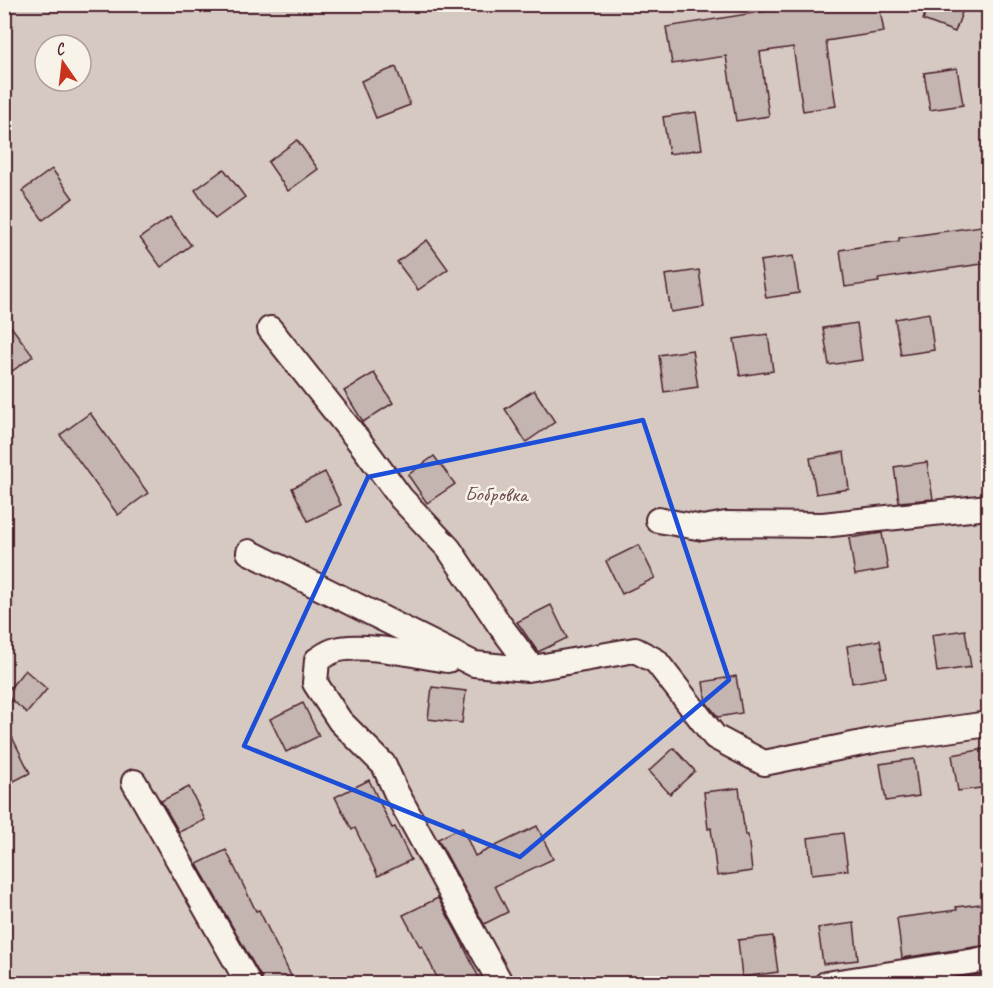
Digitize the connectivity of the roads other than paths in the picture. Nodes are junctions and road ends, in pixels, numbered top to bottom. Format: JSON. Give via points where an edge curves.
{"nodes":[{"id":1,"x":270,"y":329,"type":"dead end"},
{"id":2,"x":988,"y":507,"type":"edge"},
{"id":3,"x":658,"y":520,"type":"dead end"},
{"id":4,"x":249,"y":552,"type":"dead end"},
{"id":5,"x":474,"y":664,"type":"junction"},
{"id":6,"x":532,"y":668,"type":"junction"},
{"id":7,"x":988,"y":724,"type":"edge"},
{"id":8,"x":134,"y":782,"type":"dead end"},
{"id":9,"x":988,"y":959,"type":"edge"},
{"id":10,"x":249,"y":984,"type":"edge"},
{"id":11,"x":501,"y":984,"type":"edge"},
{"id":12,"x":826,"y":984,"type":"edge"}],
"edges":[{"from":1,"to":6,"type":"street","via":[[401,498],[450,549]]},
{"from":2,"to":3,"type":"street","via":[[823,525],[726,524],[703,528]]},
{"from":4,"to":5,"type":"street"},
{"from":5,"to":6,"type":"street"},
{"from":5,"to":11,"type":"street","via":[[387,650],[334,650],[316,660],[315,683],[340,721],[384,765]]},
{"from":6,"to":7,"type":"street","via":[[635,650],[656,661],[715,737],[764,763],[877,740]]},
{"from":8,"to":10,"type":"street"},
{"from":9,"to":12,"type":"street"}]}
